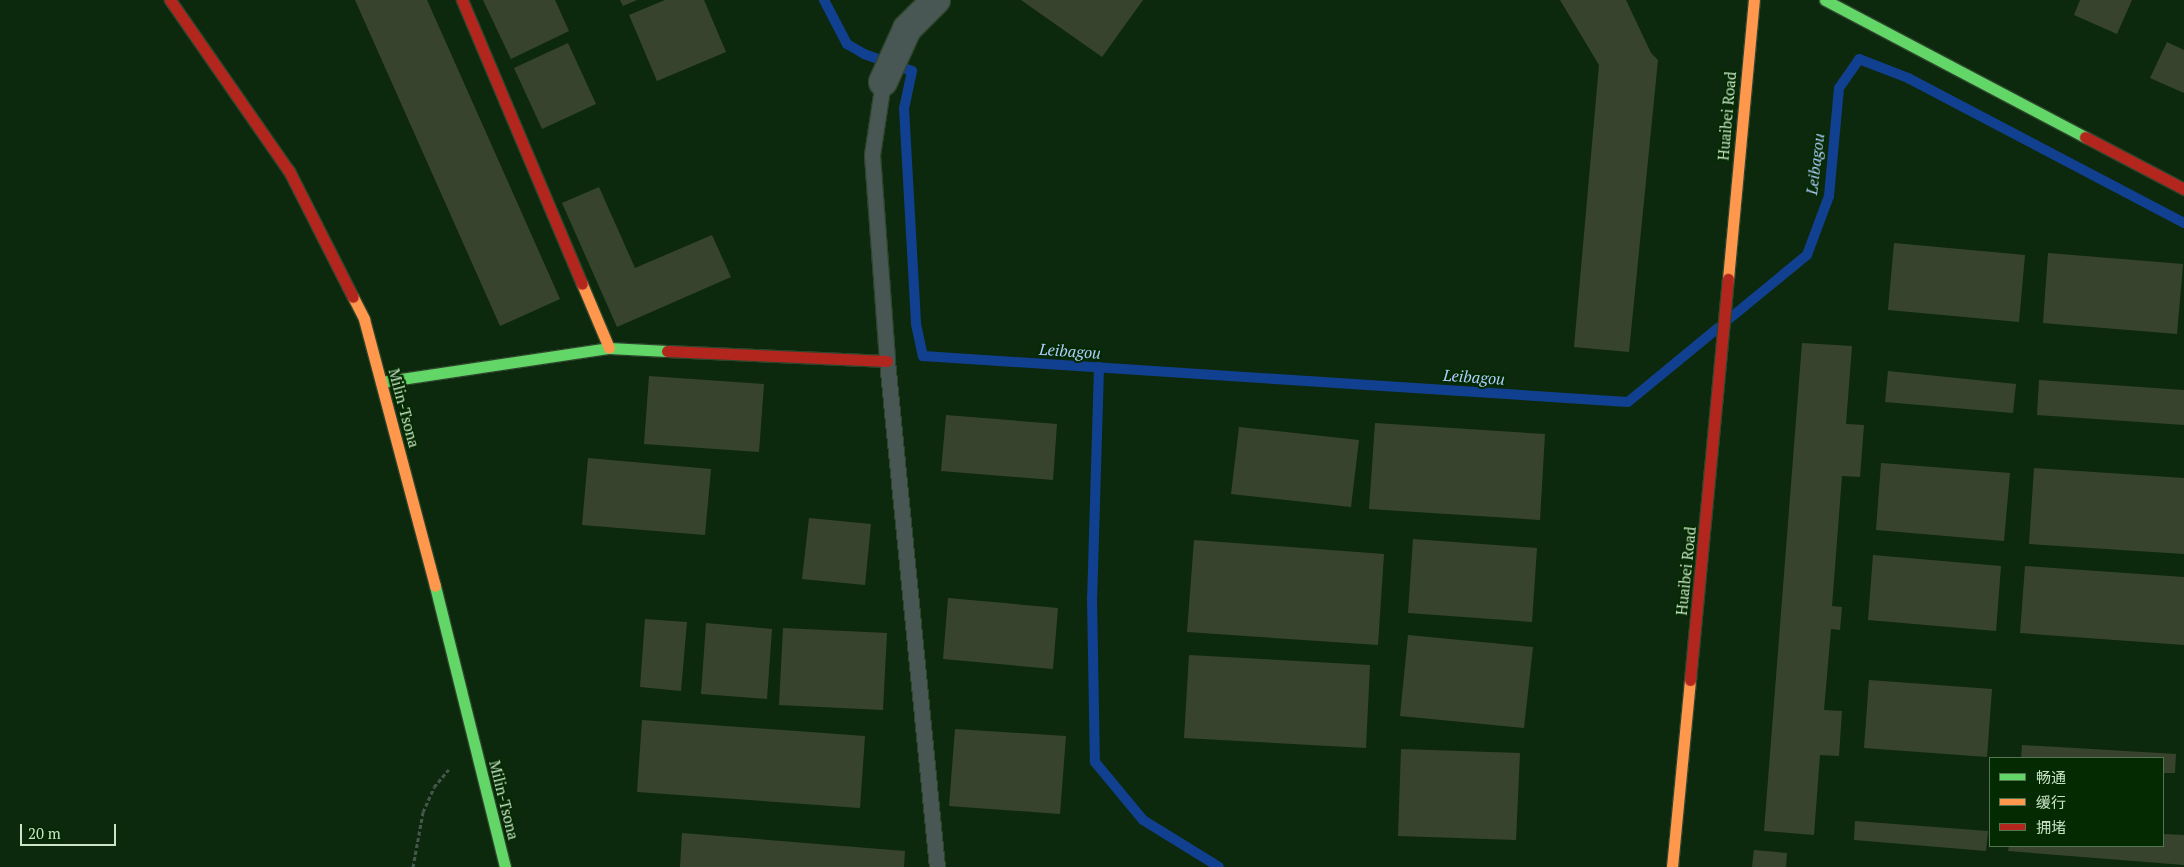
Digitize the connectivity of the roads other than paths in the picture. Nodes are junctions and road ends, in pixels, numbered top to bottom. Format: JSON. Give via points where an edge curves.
{"nodes":[{"id":1,"x":170,"y":0,"type":"edge"},
{"id":2,"x":462,"y":0,"type":"edge"},
{"id":3,"x":936,"y":0,"type":"edge"},
{"id":4,"x":1754,"y":0,"type":"edge"},
{"id":5,"x":1825,"y":0,"type":"edge"},
{"id":6,"x":882,"y":82,"type":"joint"},
{"id":7,"x":2184,"y":189,"type":"edge"},
{"id":8,"x":609,"y":348,"type":"junction"},
{"id":9,"x":887,"y":361,"type":"junction"},
{"id":10,"x":381,"y":382,"type":"junction"},
{"id":11,"x":505,"y":867,"type":"edge"},
{"id":12,"x":937,"y":867,"type":"edge"},
{"id":13,"x":1672,"y":867,"type":"edge"}],
"edges":[{"from":1,"to":10,"type":"main road","name":"Milin-Tsona","via":[[289,171],[364,319]]},
{"from":2,"to":8,"type":"main road"},
{"from":3,"to":6,"type":"street","via":[[908,29]]},
{"from":4,"to":13,"type":"main road","name":"Huaibei Road"},
{"from":5,"to":7,"type":"main road"},
{"from":6,"to":9,"type":"lane","via":[[872,155]]},
{"from":8,"to":9,"type":"main road"},
{"from":8,"to":10,"type":"main road"},
{"from":9,"to":12,"type":"lane"},
{"from":10,"to":11,"type":"main road","name":"Milin-Tsona"}]}
